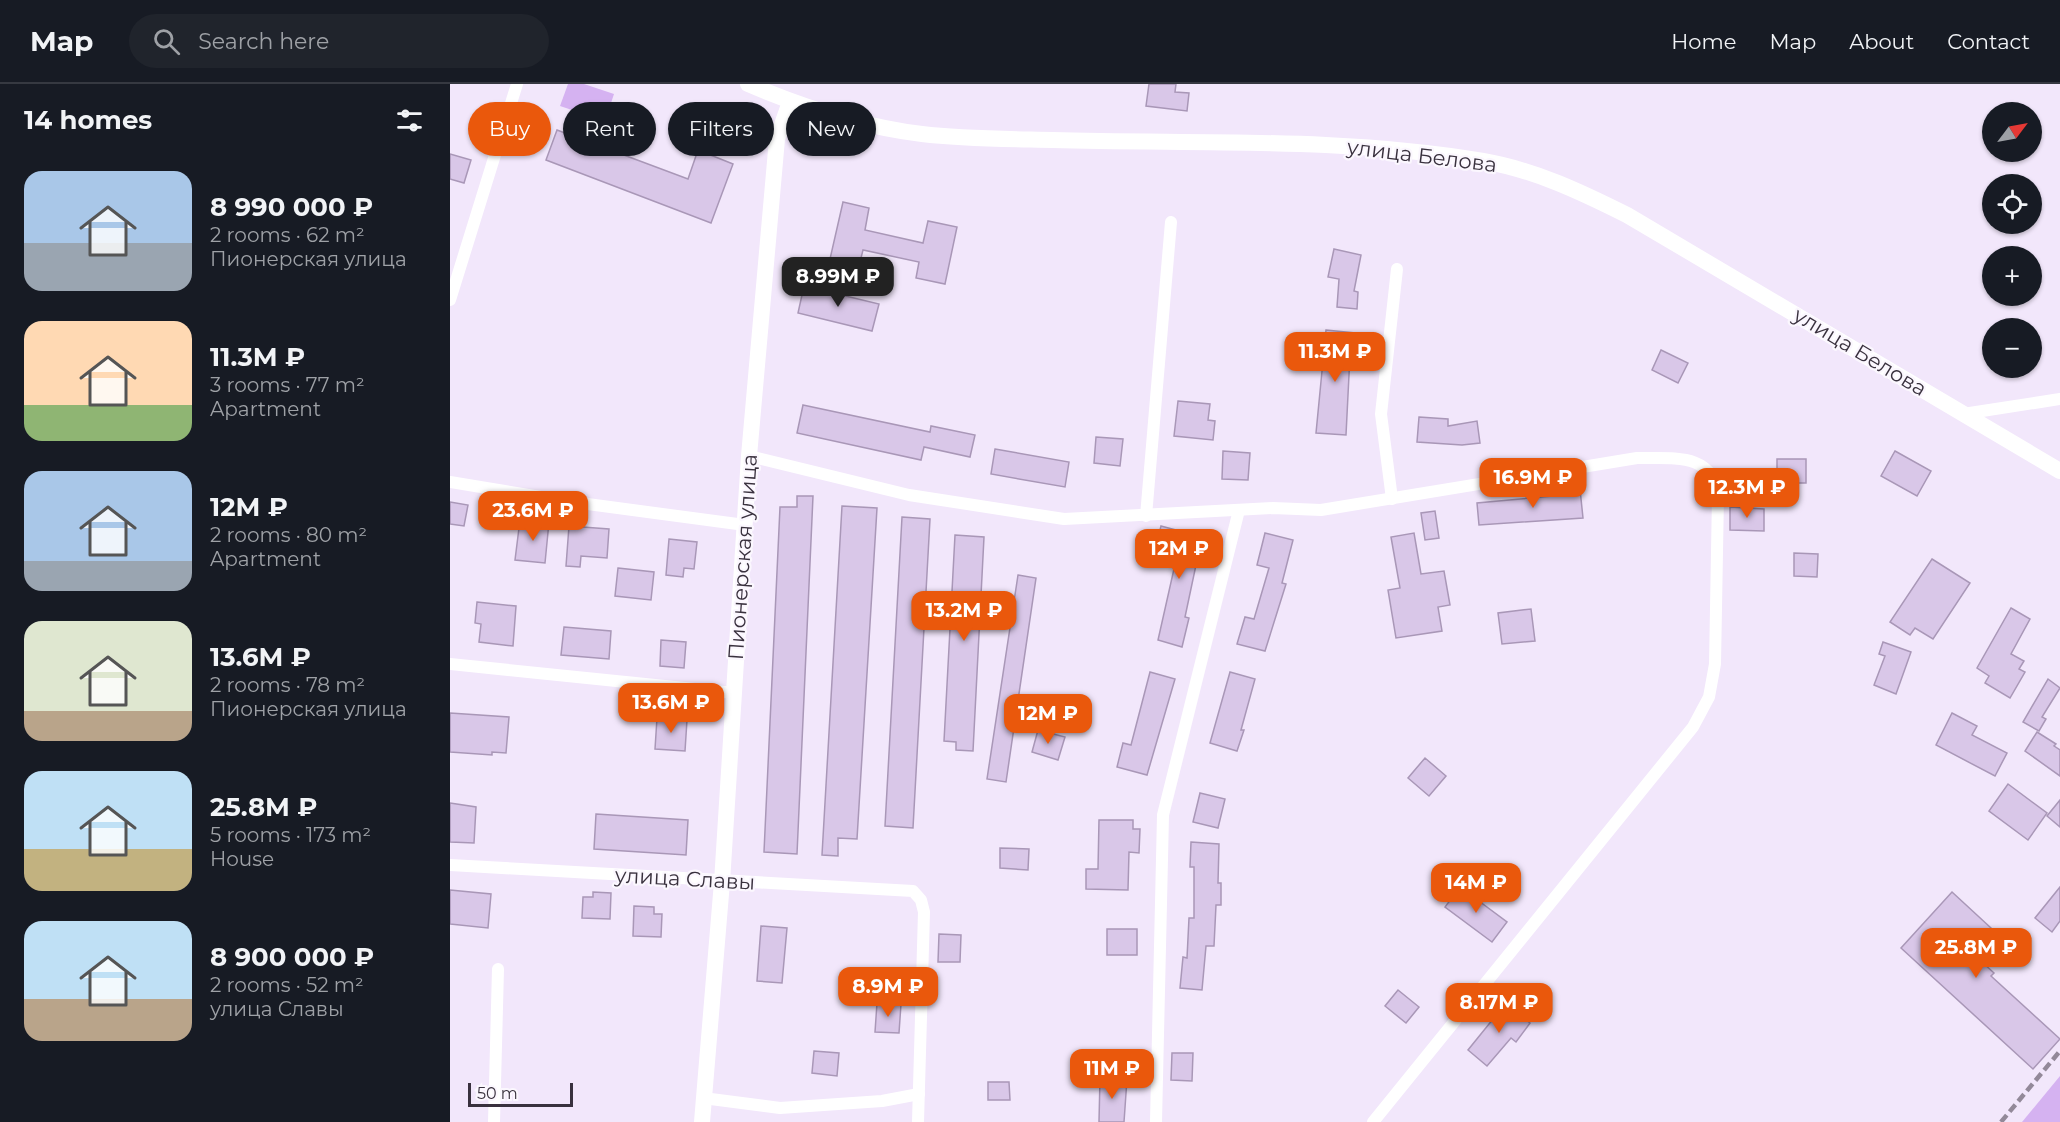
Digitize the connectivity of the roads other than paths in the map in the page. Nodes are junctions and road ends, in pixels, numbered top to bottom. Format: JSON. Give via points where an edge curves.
{"nodes":[{"id":1,"x":518,"y":84,"type":"edge"},
{"id":2,"x":748,"y":84,"type":"edge"},
{"id":3,"x":790,"y":102,"type":"edge"},
{"id":4,"x":786,"y":113,"type":"edge"},
{"id":5,"x":876,"y":124,"type":"edge"},
{"id":6,"x":1171,"y":222,"type":"dead end"},
{"id":7,"x":1397,"y":269,"type":"dead end"},
{"id":8,"x":450,"y":300,"type":"edge"},
{"id":9,"x":2060,"y":399,"type":"edge"},
{"id":10,"x":1963,"y":414,"type":"junction"},
{"id":11,"x":749,"y":456,"type":"junction"},
{"id":12,"x":2060,"y":471,"type":"edge"},
{"id":13,"x":450,"y":482,"type":"edge"},
{"id":14,"x":1392,"y":498,"type":"junction"},
{"id":15,"x":1239,"y":510,"type":"junction"},
{"id":16,"x":1146,"y":516,"type":"junction"},
{"id":17,"x":745,"y":525,"type":"junction"},
{"id":18,"x":450,"y":664,"type":"edge"},
{"id":19,"x":734,"y":693,"type":"junction"},
{"id":20,"x":450,"y":865,"type":"edge"},
{"id":21,"x":722,"y":882,"type":"junction"},
{"id":22,"x":498,"y":969,"type":"dead end"},
{"id":23,"x":919,"y":1094,"type":"junction"},
{"id":24,"x":703,"y":1098,"type":"junction"},
{"id":25,"x":494,"y":1122,"type":"edge"},
{"id":26,"x":702,"y":1122,"type":"edge"},
{"id":27,"x":918,"y":1122,"type":"edge"},
{"id":28,"x":1156,"y":1122,"type":"edge"},
{"id":29,"x":1373,"y":1122,"type":"edge"}],
"edges":[{"from":1,"to":8,"type":"street"},
{"from":2,"to":3,"type":"main road","name":"улица Белова"},
{"from":4,"to":11,"type":"main road","name":"Пионерская улица","via":[[777,139]]},
{"from":5,"to":10,"type":"main road","name":"улица Белова","via":[[921,134],[1136,143],[1339,145],[1485,161],[1560,182],[1627,215]]},
{"from":6,"to":16,"type":"street"},
{"from":7,"to":14,"type":"street","via":[[1381,414]]},
{"from":9,"to":10,"type":"street"},
{"from":10,"to":12,"type":"main road","name":"улица Белова"},
{"from":11,"to":16,"type":"street","via":[[909,495],[1064,519]]},
{"from":11,"to":17,"type":"main road","name":"Пионерская улица"},
{"from":13,"to":17,"type":"street"},
{"from":14,"to":15,"type":"street","via":[[1321,510]]},
{"from":14,"to":29,"type":"street","via":[[1636,458],[1699,463],[1713,477],[1718,496],[1715,664],[1709,698],[1693,727]]},
{"from":15,"to":16,"type":"street"},
{"from":15,"to":28,"type":"street","via":[[1163,814]]},
{"from":17,"to":19,"type":"main road","name":"Пионерская улица"},
{"from":18,"to":19,"type":"street"},
{"from":19,"to":21,"type":"main road","name":"Пионерская улица"},
{"from":20,"to":21,"type":"street","name":"улица Славы"},
{"from":21,"to":23,"type":"street","name":"улица Славы","via":[[907,889],[918,895],[924,912]]},
{"from":21,"to":24,"type":"main road","name":"Пионерская улица"},
{"from":22,"to":25,"type":"street"},
{"from":23,"to":24,"type":"street","via":[[882,1101],[780,1108]]},
{"from":23,"to":27,"type":"street"},
{"from":24,"to":26,"type":"main road","name":"Пионерская улица"}]}
